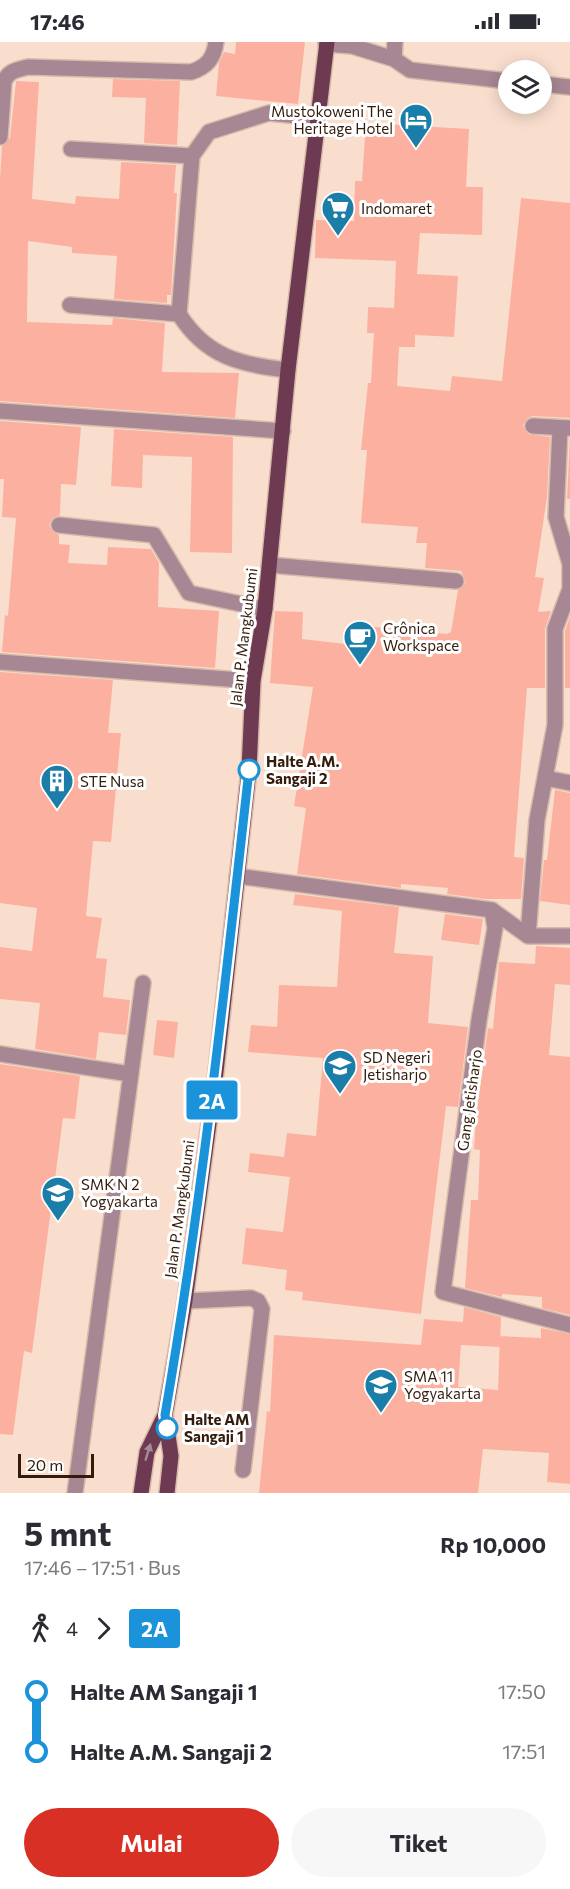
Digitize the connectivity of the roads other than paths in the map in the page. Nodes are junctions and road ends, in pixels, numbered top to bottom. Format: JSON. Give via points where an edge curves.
{"nodes":[{"id":1,"x":216,"y":42,"type":"edge"},
{"id":2,"x":395,"y":42,"type":"edge"},
{"id":3,"x":326,"y":43,"type":"edge"},
{"id":4,"x":394,"y":59,"type":"junction"},
{"id":5,"x":498,"y":80,"type":"edge"},
{"id":6,"x":552,"y":85,"type":"edge"},
{"id":7,"x":570,"y":87,"type":"edge"},
{"id":8,"x":318,"y":118,"type":"junction"},
{"id":9,"x":0,"y":137,"type":"edge"},
{"id":10,"x":71,"y":149,"type":"dead end"},
{"id":11,"x":192,"y":156,"type":"junction"},
{"id":12,"x":70,"y":305,"type":"dead end"},
{"id":13,"x":179,"y":314,"type":"junction"},
{"id":14,"x":288,"y":370,"type":"junction"},
{"id":15,"x":0,"y":411,"type":"edge"},
{"id":16,"x":533,"y":426,"type":"dead end"},
{"id":17,"x":565,"y":428,"type":"edge"},
{"id":18,"x":283,"y":431,"type":"junction"},
{"id":19,"x":563,"y":516,"type":"edge"},
{"id":20,"x":59,"y":525,"type":"dead end"},
{"id":21,"x":270,"y":565,"type":"junction"},
{"id":22,"x":456,"y":581,"type":"dead end"},
{"id":23,"x":265,"y":609,"type":"junction"},
{"id":24,"x":0,"y":662,"type":"edge"},
{"id":25,"x":253,"y":681,"type":"junction"},
{"id":26,"x":545,"y":778,"type":"junction"},
{"id":27,"x":570,"y":783,"type":"edge"},
{"id":28,"x":237,"y":876,"type":"junction"},
{"id":29,"x":492,"y":910,"type":"junction"},
{"id":30,"x":528,"y":936,"type":"junction"},
{"id":31,"x":570,"y":936,"type":"edge"},
{"id":32,"x":143,"y":983,"type":"dead end"},
{"id":33,"x":0,"y":1054,"type":"edge"},
{"id":34,"x":130,"y":1074,"type":"junction"},
{"id":35,"x":185,"y":1301,"type":"junction"},
{"id":36,"x":570,"y":1325,"type":"edge"},
{"id":37,"x":165,"y":1415,"type":"junction"},
{"id":38,"x":243,"y":1470,"type":"dead end"},
{"id":39,"x":75,"y":1493,"type":"edge"},
{"id":40,"x":141,"y":1493,"type":"edge"},
{"id":41,"x":167,"y":1493,"type":"edge"}],
"edges":[{"from":1,"to":9,"type":"street","via":[[203,68],[192,72],[28,67],[15,70],[4,82]]},
{"from":2,"to":4,"type":"street"},
{"from":3,"to":4,"type":"street","via":[[352,46]]},
{"from":3,"to":8,"type":"main road","name":"Jalan P. Mangkubumi"},
{"from":4,"to":5,"type":"street","via":[[410,70]]},
{"from":6,"to":7,"type":"street"},
{"from":8,"to":11,"type":"street","via":[[269,113],[225,124],[209,132]]},
{"from":8,"to":14,"type":"main road","name":"Jalan P. Mangkubumi"},
{"from":10,"to":11,"type":"street"},
{"from":11,"to":13,"type":"street"},
{"from":12,"to":13,"type":"street"},
{"from":13,"to":14,"type":"street","via":[[207,348],[251,366]]},
{"from":14,"to":18,"type":"main road","name":"Jalan P. Mangkubumi"},
{"from":15,"to":18,"type":"street"},
{"from":16,"to":17,"type":"street"},
{"from":17,"to":19,"type":"street"},
{"from":18,"to":21,"type":"main road","name":"Jalan P. Mangkubumi"},
{"from":19,"to":26,"type":"street","via":[[570,589],[555,629],[555,725]]},
{"from":20,"to":23,"type":"street","via":[[154,535],[189,593]]},
{"from":21,"to":22,"type":"street"},
{"from":21,"to":23,"type":"main road","name":"Jalan P. Mangkubumi"},
{"from":23,"to":25,"type":"main road","name":"Jalan P. Mangkubumi"},
{"from":24,"to":25,"type":"street"},
{"from":25,"to":28,"type":"main road","name":"Jalan P. Mangkubumi","via":[[249,770]]},
{"from":26,"to":27,"type":"street"},
{"from":26,"to":30,"type":"street","via":[[537,820]]},
{"from":28,"to":29,"type":"street"},
{"from":28,"to":35,"type":"main road","name":"Jalan P. Mangkubumi"},
{"from":29,"to":30,"type":"street"},
{"from":29,"to":36,"type":"street","name":"Gang Jetisharjo","via":[[495,928],[443,1292]]},
{"from":30,"to":31,"type":"street"},
{"from":32,"to":34,"type":"street"},
{"from":33,"to":34,"type":"street"},
{"from":34,"to":39,"type":"street"},
{"from":35,"to":37,"type":"main road","name":"Jalan P. Mangkubumi"},
{"from":35,"to":38,"type":"street","via":[[251,1298],[262,1309]]},
{"from":40,"to":37,"type":"main road","name":"Jalan P. Mangkubumi","one_way":true,"via":[[147,1452]]},
{"from":37,"to":41,"type":"main road","name":"Jalan P. Mangkubumi","via":[[171,1456]]}]}
